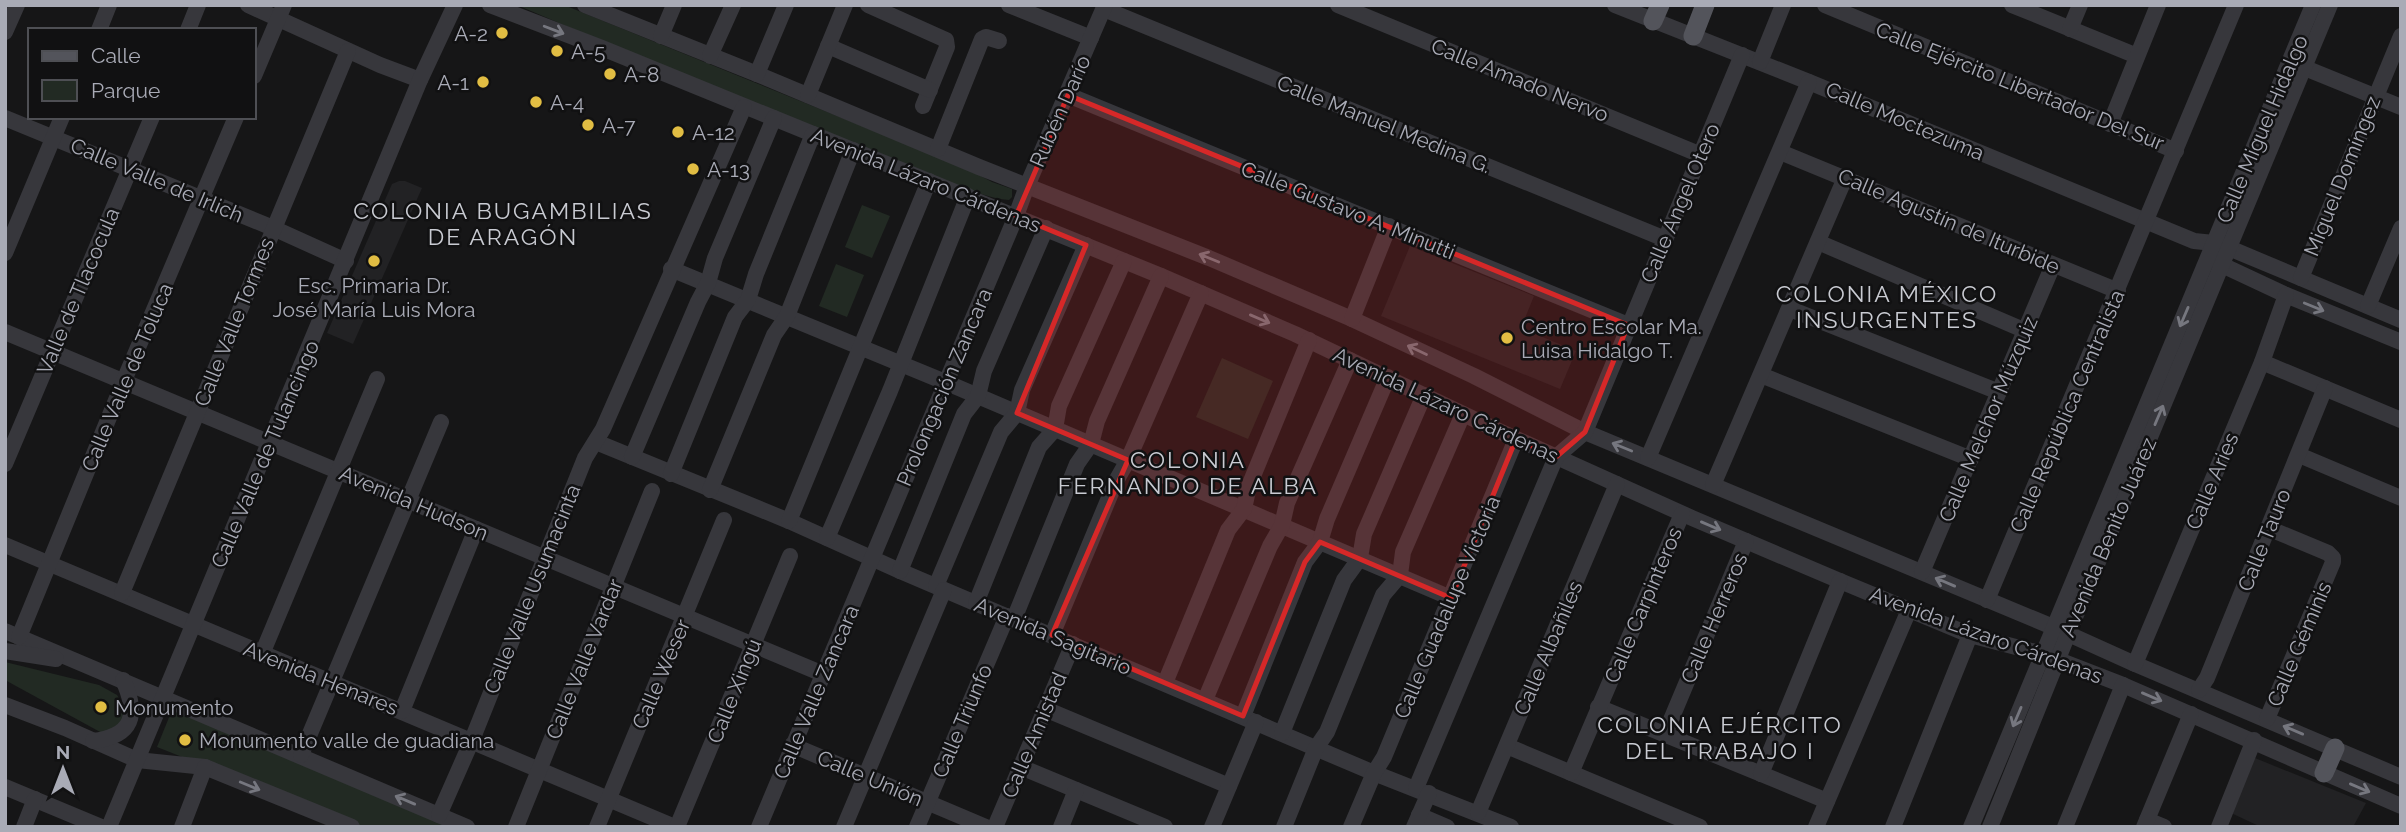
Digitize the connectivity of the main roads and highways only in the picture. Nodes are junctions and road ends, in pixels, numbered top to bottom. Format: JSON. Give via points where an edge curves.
{"nodes":[{"id":1,"x":1705,"y":5,"type":"edge"},
{"id":2,"x":1693,"y":36,"type":"road end"},
{"id":3,"x":2336,"y":748,"type":"road end"},
{"id":4,"x":2324,"y":773,"type":"road end"}],
"edges":[{"from":1,"to":2,"type":"main road"},
{"from":3,"to":4,"type":"main road"}]}
